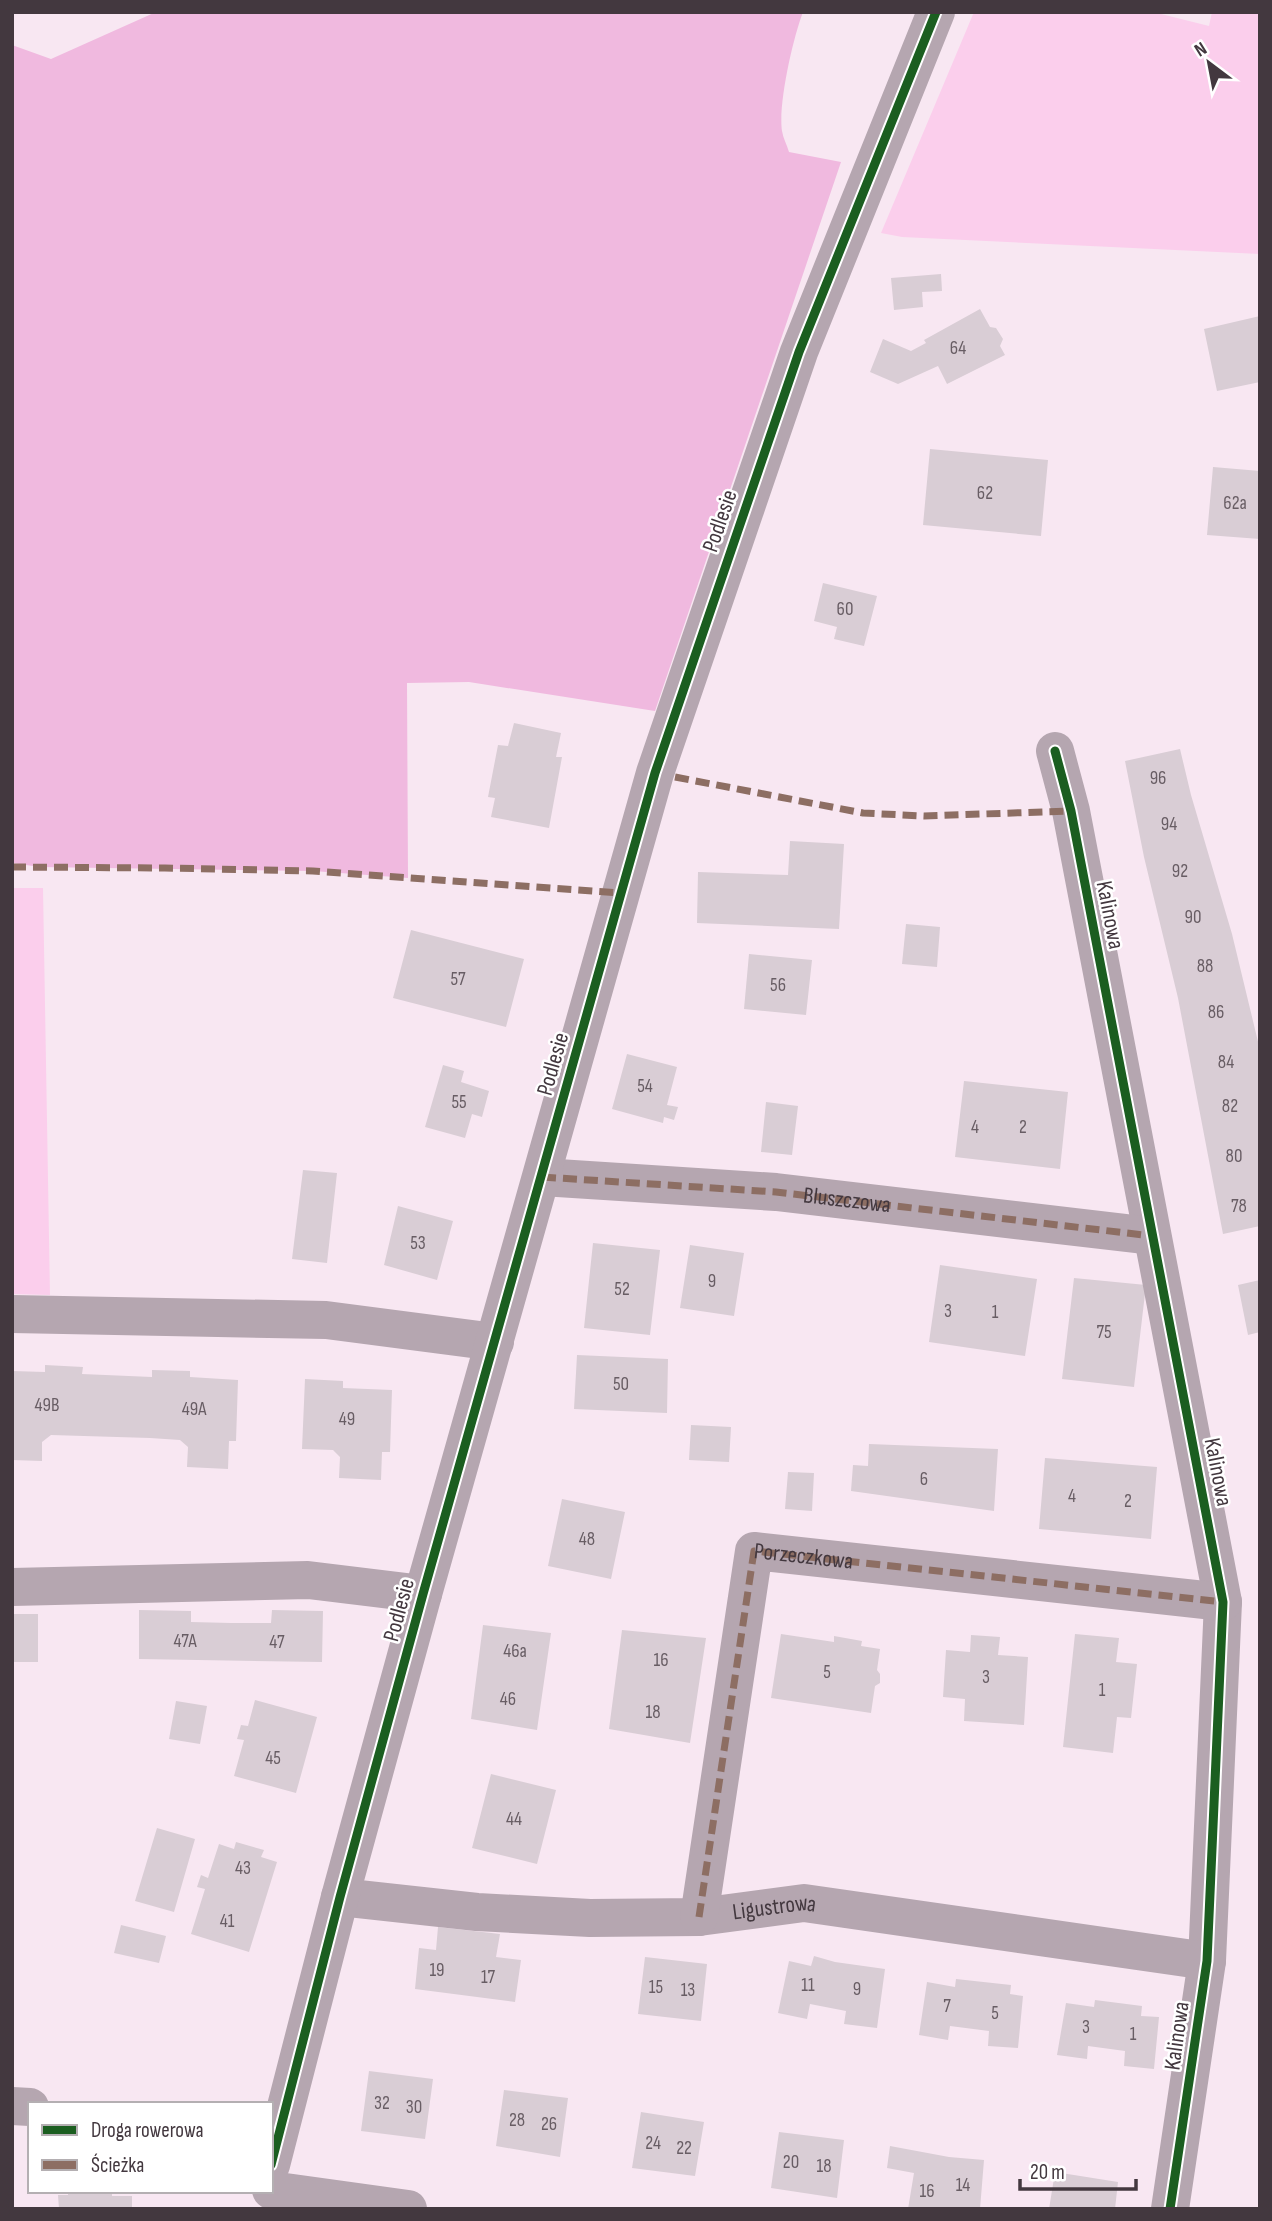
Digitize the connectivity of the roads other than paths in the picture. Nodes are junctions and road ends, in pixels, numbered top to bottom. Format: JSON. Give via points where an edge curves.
{"nodes":[{"id":1,"x":936,"y":12,"type":"edge"},
{"id":2,"x":1055,"y":751,"type":"dead end"},
{"id":3,"x":541,"y":1177,"type":"junction"},
{"id":4,"x":1153,"y":1236,"type":"junction"},
{"id":5,"x":12,"y":1314,"type":"edge"},
{"id":6,"x":495,"y":1342,"type":"junction"},
{"id":7,"x":12,"y":1587,"type":"edge"},
{"id":8,"x":423,"y":1594,"type":"junction"},
{"id":9,"x":1223,"y":1602,"type":"junction"},
{"id":10,"x":340,"y":1898,"type":"junction"},
{"id":11,"x":699,"y":1917,"type":"junction"},
{"id":12,"x":1207,"y":1961,"type":"junction"},
{"id":13,"x":273,"y":2149,"type":"edge"},
{"id":14,"x":273,"y":2190,"type":"edge"},
{"id":15,"x":408,"y":2209,"type":"edge"},
{"id":16,"x":1170,"y":2209,"type":"edge"}],
"edges":[{"from":1,"to":3,"type":"street","name":"Podlesie","via":[[799,352],[655,773]]},
{"from":2,"to":4,"type":"street","name":"Kalinowa"},
{"from":3,"to":4,"type":"street","name":"Bluszczowa","via":[[776,1192]]},
{"from":3,"to":6,"type":"street","name":"Podlesie"},
{"from":4,"to":9,"type":"street","name":"Kalinowa"},
{"from":5,"to":6,"type":"street","via":[[326,1320]]},
{"from":6,"to":8,"type":"street","name":"Podlesie"},
{"from":7,"to":8,"type":"street","via":[[308,1580]]},
{"from":8,"to":10,"type":"street","name":"Podlesie"},
{"from":9,"to":11,"type":"street","name":"Porzeczkowa","via":[[754,1551]]},
{"from":9,"to":12,"type":"street","name":"Kalinowa"},
{"from":10,"to":11,"type":"street","name":"Ligustrowa","via":[[590,1918]]},
{"from":10,"to":13,"type":"street","name":"Podlesie"},
{"from":11,"to":12,"type":"street","name":"Ligustrowa","via":[[804,1903]]},
{"from":12,"to":16,"type":"street","name":"Kalinowa"},
{"from":14,"to":15,"type":"street"}]}
